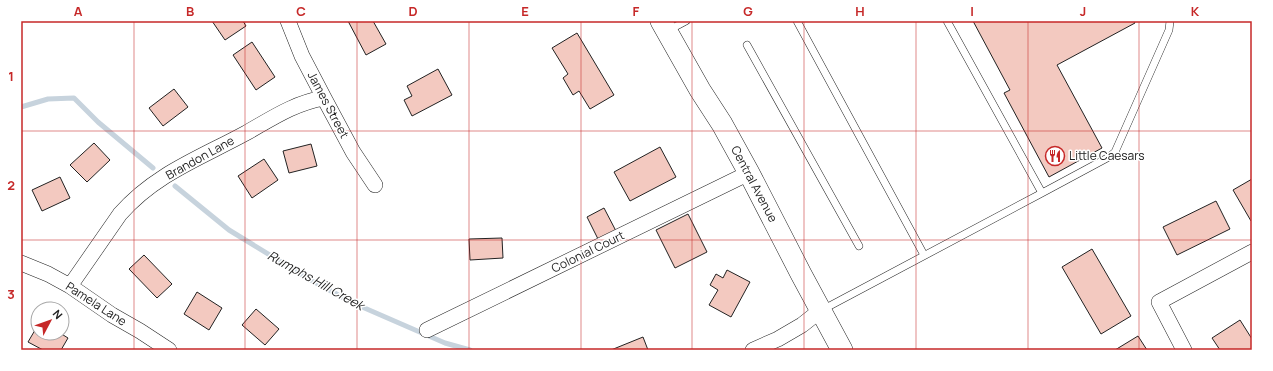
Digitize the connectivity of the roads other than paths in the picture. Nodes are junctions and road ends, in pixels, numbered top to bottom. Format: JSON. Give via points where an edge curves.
{"nodes":[{"id":1,"x":288,"y":21,"type":"edge"},
{"id":2,"x":686,"y":21,"type":"edge"},
{"id":3,"x":797,"y":21,"type":"edge"},
{"id":4,"x":947,"y":21,"type":"edge"},
{"id":5,"x":1170,"y":21,"type":"edge"},
{"id":6,"x":664,"y":26,"type":"edge"},
{"id":7,"x":747,"y":45,"type":"dead end"},
{"id":8,"x":324,"y":98,"type":"junction"},
{"id":9,"x":749,"y":173,"type":"junction"},
{"id":10,"x":375,"y":185,"type":"dead end"},
{"id":11,"x":1042,"y":193,"type":"junction"},
{"id":12,"x":859,"y":246,"type":"dead end"},
{"id":13,"x":1252,"y":252,"type":"edge"},
{"id":14,"x":924,"y":256,"type":"junction"},
{"id":15,"x":21,"y":263,"type":"edge"},
{"id":16,"x":70,"y":286,"type":"junction"},
{"id":17,"x":821,"y":310,"type":"junction"},
{"id":18,"x":426,"y":330,"type":"dead end"},
{"id":19,"x":169,"y":350,"type":"edge"},
{"id":20,"x":754,"y":350,"type":"edge"},
{"id":21,"x":842,"y":350,"type":"edge"},
{"id":22,"x":1184,"y":350,"type":"edge"}],
"edges":[{"from":1,"to":8,"type":"street","name":"James Street","via":[[302,56]]},
{"from":2,"to":6,"type":"lane"},
{"from":3,"to":14,"type":"lane"},
{"from":4,"to":11,"type":"lane"},
{"from":5,"to":11,"type":"lane","via":[[1169,30],[1115,152]]},
{"from":6,"to":9,"type":"street","name":"Central Avenue"},
{"from":7,"to":12,"type":"lane"},
{"from":8,"to":10,"type":"street","name":"James Street","via":[[353,152]]},
{"from":8,"to":16,"type":"street","name":"Brandon Lane","via":[[310,100],[280,112],[182,165],[147,188],[120,214]]},
{"from":9,"to":17,"type":"street","name":"Central Avenue"},
{"from":9,"to":18,"type":"street","name":"Colonial Court"},
{"from":11,"to":14,"type":"lane"},
{"from":13,"to":22,"type":"street","via":[[1159,302]]},
{"from":14,"to":17,"type":"lane"},
{"from":15,"to":16,"type":"street","name":"Pamela Lane"},
{"from":16,"to":19,"type":"street","name":"Pamela Lane"},
{"from":17,"to":20,"type":"street","via":[[802,325]]},
{"from":17,"to":21,"type":"street","name":"Central Avenue"}]}
